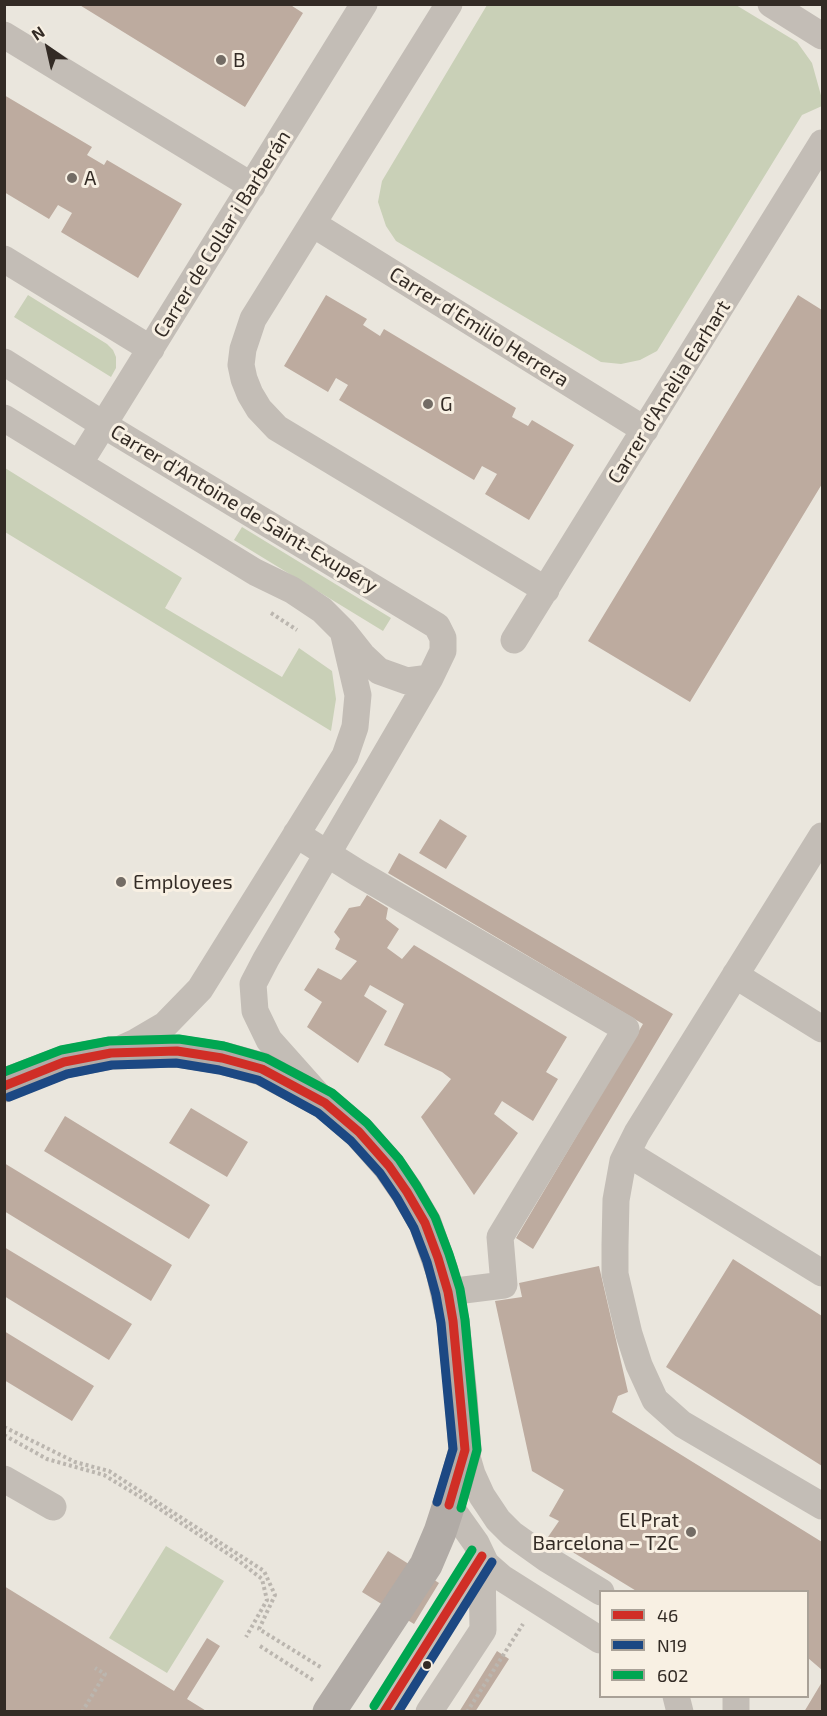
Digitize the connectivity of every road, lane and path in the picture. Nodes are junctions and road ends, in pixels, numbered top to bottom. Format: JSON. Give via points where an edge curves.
{"nodes":[{"id":1,"x":364,"y":4,"type":"edge"},
{"id":2,"x":449,"y":4,"type":"edge"},
{"id":3,"x":771,"y":4,"type":"edge"},
{"id":4,"x":4,"y":35,"type":"edge"},
{"id":5,"x":822,"y":36,"type":"edge"},
{"id":6,"x":822,"y":143,"type":"edge"},
{"id":7,"x":252,"y":186,"type":"junction"},
{"id":8,"x":313,"y":224,"type":"junction"},
{"id":9,"x":4,"y":259,"type":"edge"},
{"id":10,"x":151,"y":349,"type":"junction"},
{"id":11,"x":4,"y":362,"type":"edge"},
{"id":12,"x":4,"y":418,"type":"edge"},
{"id":13,"x":104,"y":424,"type":"junction"},
{"id":14,"x":645,"y":430,"type":"junction"},
{"id":15,"x":79,"y":464,"type":"junction"},
{"id":16,"x":546,"y":590,"type":"junction"},
{"id":17,"x":343,"y":631,"type":"junction"},
{"id":18,"x":514,"y":640,"type":"dead end"},
{"id":19,"x":430,"y":678,"type":"junction"},
{"id":20,"x":296,"y":834,"type":"junction"},
{"id":21,"x":822,"y":836,"type":"edge"},
{"id":22,"x":327,"y":854,"type":"junction"},
{"id":23,"x":735,"y":975,"type":"junction"},
{"id":24,"x":822,"y":1029,"type":"edge"},
{"id":25,"x":111,"y":1053,"type":"junction"},
{"id":26,"x":4,"y":1086,"type":"edge"},
{"id":27,"x":325,"y":1103,"type":"junction"},
{"id":28,"x":627,"y":1153,"type":"junction"},
{"id":29,"x":822,"y":1273,"type":"edge"},
{"id":30,"x":448,"y":1292,"type":"junction"},
{"id":31,"x":4,"y":1427,"type":"edge"},
{"id":32,"x":4,"y":1435,"type":"edge"},
{"id":33,"x":465,"y":1450,"type":"junction"},
{"id":34,"x":4,"y":1479,"type":"edge"},
{"id":35,"x":449,"y":1505,"type":"junction"},
{"id":36,"x":822,"y":1506,"type":"edge"},
{"id":37,"x":53,"y":1508,"type":"dead end"},
{"id":38,"x":482,"y":1556,"type":"junction"},
{"id":39,"x":599,"y":1591,"type":"edge"},
{"id":40,"x":538,"y":1601,"type":"junction"},
{"id":41,"x":246,"y":1637,"type":"dead end"},
{"id":42,"x":599,"y":1639,"type":"edge"},
{"id":43,"x":292,"y":1648,"type":"dead end"},
{"id":44,"x":95,"y":1668,"type":"dead end"},
{"id":45,"x":82,"y":1712,"type":"edge"},
{"id":46,"x":329,"y":1712,"type":"edge"},
{"id":47,"x":384,"y":1712,"type":"edge"},
{"id":48,"x":429,"y":1712,"type":"edge"},
{"id":49,"x":467,"y":1712,"type":"edge"}],
"edges":[{"from":1,"to":7,"type":"street","name":"Carrer de Collar i Barberán"},
{"from":2,"to":8,"type":"street"},
{"from":3,"to":5,"type":"street"},
{"from":4,"to":7,"type":"street"},
{"from":6,"to":14,"type":"street","name":"Carrer d'Amèlia Earhart"},
{"from":7,"to":10,"type":"street","name":"Carrer de Collar i Barberán"},
{"from":8,"to":14,"type":"street","name":"Carrer d'Emilio Herrera"},
{"from":8,"to":16,"type":"street","via":[[254,319],[243,349],[244,379],[259,408],[278,428]]},
{"from":9,"to":10,"type":"street"},
{"from":10,"to":13,"type":"street","name":"Carrer de Collar i Barberán"},
{"from":11,"to":13,"type":"street","name":"Carrer d'Antoine de Saint-Exupéry"},
{"from":12,"to":15,"type":"street"},
{"from":13,"to":15,"type":"street","name":"Carrer de Collar i Barberán"},
{"from":13,"to":19,"type":"street","name":"Carrer d'Antoine de Saint-Exupéry","via":[[436,626],[443,638],[442,651]]},
{"from":14,"to":16,"type":"street","name":"Carrer d'Amèlia Earhart"},
{"from":15,"to":17,"type":"street","via":[[255,572],[292,590],[322,610]]},
{"from":16,"to":18,"type":"street","name":"Carrer d'Amèlia Earhart"},
{"from":17,"to":19,"type":"street","via":[[379,671],[407,681]]},
{"from":17,"to":20,"type":"street","via":[[358,695],[355,727],[345,756]]},
{"from":19,"to":22,"type":"street","name":"Carrer d'Antoine de Saint-Exupéry"},
{"from":20,"to":22,"type":"street"},
{"from":20,"to":25,"type":"street","via":[[200,989],[165,1025]]},
{"from":21,"to":23,"type":"street"},
{"from":22,"to":27,"type":"street","name":"Carrer d'Antoine de Saint-Exupéry","via":[[254,984],[255,1011],[269,1040]]},
{"from":22,"to":30,"type":"street","via":[[626,1029],[500,1237],[504,1285]]},
{"from":23,"to":24,"type":"street"},
{"from":23,"to":28,"type":"street"},
{"from":25,"to":26,"type":"main road","via":[[64,1062]]},
{"from":25,"to":27,"type":"main road","via":[[177,1051],[222,1058],[262,1070]]},
{"from":27,"to":30,"type":"main road","via":[[359,1132],[407,1192],[424,1223]]},
{"from":28,"to":29,"type":"street"},
{"from":28,"to":36,"type":"street","via":[[616,1200],[615,1274],[629,1334],[655,1400],[682,1424]]},
{"from":30,"to":33,"type":"main road"},
{"from":31,"to":43,"type":"path","via":[[75,1462],[109,1471],[264,1571],[276,1595],[259,1629]]},
{"from":32,"to":41,"type":"path","via":[[47,1459],[104,1475],[262,1579],[267,1600]]},
{"from":33,"to":35,"type":"main road"},
{"from":33,"to":39,"type":"street","via":[[472,1474],[498,1520],[547,1559]]},
{"from":34,"to":37,"type":"street"},
{"from":35,"to":38,"type":"street"},
{"from":35,"to":46,"type":"main road","via":[[426,1565]]},
{"from":38,"to":40,"type":"street","via":[[502,1578]]},
{"from":38,"to":47,"type":"street"},
{"from":38,"to":48,"type":"street","via":[[483,1630]]},
{"from":40,"to":42,"type":"street"},
{"from":40,"to":49,"type":"path"},
{"from":44,"to":45,"type":"path","via":[[105,1674]]}]}
